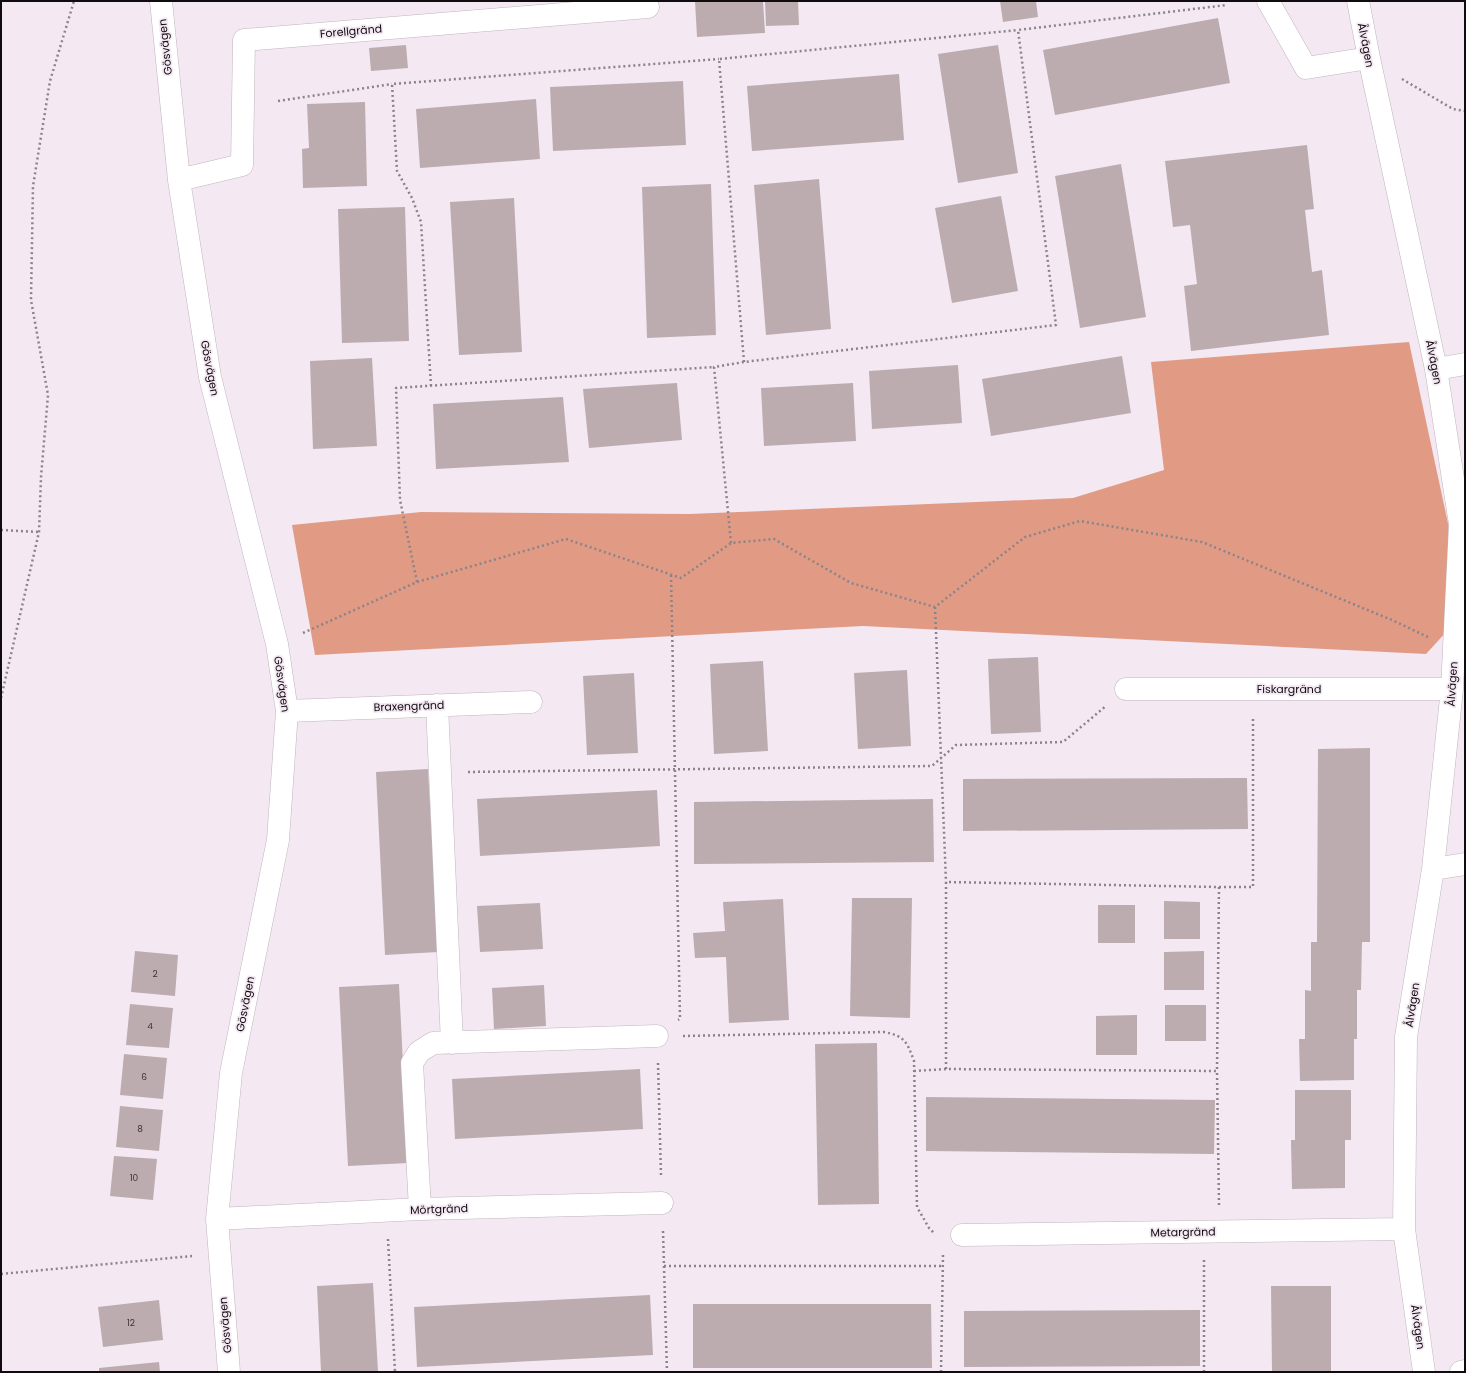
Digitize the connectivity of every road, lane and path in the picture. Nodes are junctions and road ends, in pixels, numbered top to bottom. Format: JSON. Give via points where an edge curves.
{"nodes":[{"id":1,"x":74,"y":1,"type":"edge"},
{"id":2,"x":161,"y":1,"type":"edge"},
{"id":3,"x":1268,"y":1,"type":"edge"},
{"id":4,"x":1358,"y":1,"type":"edge"},
{"id":5,"x":1227,"y":5,"type":"dead end"},
{"id":6,"x":648,"y":7,"type":"dead end"},
{"id":7,"x":1018,"y":30,"type":"junction"},
{"id":8,"x":1368,"y":58,"type":"junction"},
{"id":9,"x":718,"y":59,"type":"junction"},
{"id":10,"x":392,"y":84,"type":"junction"},
{"id":11,"x":278,"y":101,"type":"dead end"},
{"id":12,"x":1465,"y":111,"type":"edge"},
{"id":13,"x":179,"y":180,"type":"junction"},
{"id":14,"x":744,"y":362,"type":"junction"},
{"id":15,"x":1465,"y":364,"type":"edge"},
{"id":16,"x":714,"y":367,"type":"junction"},
{"id":17,"x":1436,"y":368,"type":"junction"},
{"id":18,"x":430,"y":386,"type":"junction"},
{"id":19,"x":1,"y":530,"type":"edge"},
{"id":20,"x":39,"y":532,"type":"junction"},
{"id":21,"x":730,"y":543,"type":"junction"},
{"id":22,"x":671,"y":575,"type":"junction"},
{"id":23,"x":417,"y":582,"type":"junction"},
{"id":24,"x":935,"y":607,"type":"junction"},
{"id":25,"x":277,"y":644,"type":"junction"},
{"id":26,"x":1454,"y":650,"type":"junction"},
{"id":27,"x":1126,"y":689,"type":"joint"},
{"id":28,"x":1253,"y":689,"type":"junction"},
{"id":29,"x":1452,"y":689,"type":"junction"},
{"id":30,"x":1,"y":698,"type":"edge"},
{"id":31,"x":531,"y":702,"type":"dead end"},
{"id":32,"x":437,"y":705,"type":"junction"},
{"id":33,"x":287,"y":711,"type":"junction"},
{"id":34,"x":941,"y":758,"type":"junction"},
{"id":35,"x":675,"y":769,"type":"junction"},
{"id":36,"x":440,"y":772,"type":"junction"},
{"id":37,"x":1465,"y":864,"type":"edge"},
{"id":38,"x":1433,"y":868,"type":"junction"},
{"id":39,"x":946,"y":882,"type":"junction"},
{"id":40,"x":1219,"y":887,"type":"junction"},
{"id":41,"x":657,"y":1036,"type":"junction"},
{"id":42,"x":452,"y":1043,"type":"junction"},
{"id":43,"x":946,"y":1069,"type":"junction"},
{"id":44,"x":914,"y":1071,"type":"junction"},
{"id":45,"x":1218,"y":1071,"type":"junction"},
{"id":46,"x":662,"y":1203,"type":"dead end"},
{"id":47,"x":420,"y":1209,"type":"junction"},
{"id":48,"x":386,"y":1211,"type":"junction"},
{"id":49,"x":217,"y":1219,"type":"junction"},
{"id":50,"x":1404,"y":1229,"type":"junction"},
{"id":51,"x":1212,"y":1231,"type":"junction"},
{"id":52,"x":953,"y":1239,"type":"junction"},
{"id":53,"x":219,"y":1253,"type":"junction"},
{"id":54,"x":664,"y":1266,"type":"dead end"},
{"id":55,"x":943,"y":1266,"type":"junction"},
{"id":56,"x":1,"y":1274,"type":"edge"},
{"id":57,"x":1465,"y":1371,"type":"edge"},
{"id":58,"x":229,"y":1372,"type":"edge"},
{"id":59,"x":395,"y":1372,"type":"edge"},
{"id":60,"x":941,"y":1372,"type":"edge"},
{"id":61,"x":1204,"y":1372,"type":"edge"},
{"id":62,"x":1424,"y":1372,"type":"edge"},
{"id":63,"x":1461,"y":1372,"type":"edge"}],
"edges":[{"from":1,"to":20,"type":"path","via":[[50,82],[34,186],[31,300],[48,395]]},
{"from":2,"to":13,"type":"street","name":"Gösvägen"},
{"from":3,"to":8,"type":"street","via":[[1306,68]]},
{"from":4,"to":8,"type":"street","name":"Ålvägen"},
{"from":5,"to":7,"type":"path"},
{"from":6,"to":13,"type":"street","name":"Forellgränd","via":[[244,40],[242,165]]},
{"from":7,"to":9,"type":"path"},
{"from":7,"to":14,"type":"path","via":[[1056,325]]},
{"from":8,"to":12,"type":"path","via":[[1453,109]]},
{"from":8,"to":17,"type":"street","name":"Ålvägen"},
{"from":9,"to":10,"type":"path"},
{"from":9,"to":14,"type":"path"},
{"from":10,"to":11,"type":"path"},
{"from":10,"to":18,"type":"path","via":[[397,172],[412,198],[421,222]]},
{"from":13,"to":25,"type":"street","name":"Gösvägen","via":[[210,376]]},
{"from":14,"to":16,"type":"path"},
{"from":15,"to":17,"type":"street"},
{"from":16,"to":18,"type":"path"},
{"from":16,"to":21,"type":"path"},
{"from":17,"to":26,"type":"street","name":"Ålvägen","via":[[1460,524]]},
{"from":18,"to":23,"type":"path","via":[[396,388],[400,500]]},
{"from":19,"to":20,"type":"path"},
{"from":20,"to":30,"type":"path"},
{"from":21,"to":22,"type":"path","via":[[682,578]]},
{"from":21,"to":24,"type":"path","via":[[774,539],[851,583]]},
{"from":22,"to":23,"type":"path","via":[[566,539]]},
{"from":22,"to":35,"type":"path"},
{"from":23,"to":25,"type":"path"},
{"from":24,"to":26,"type":"path","via":[[1025,537],[1080,521],[1202,542],[1392,620]]},
{"from":24,"to":34,"type":"path"},
{"from":25,"to":33,"type":"street","name":"Gösvägen"},
{"from":26,"to":29,"type":"street","name":"Ålvägen"},
{"from":27,"to":28,"type":"street","name":"Fiskargränd"},
{"from":27,"to":34,"type":"path","via":[[1063,742],[956,745]]},
{"from":28,"to":29,"type":"street","name":"Fiskargränd"},
{"from":28,"to":40,"type":"path","via":[[1253,887]]},
{"from":29,"to":38,"type":"street","name":"Ålvägen"},
{"from":31,"to":32,"type":"street","name":"Braxengränd"},
{"from":32,"to":33,"type":"street","name":"Braxengränd"},
{"from":32,"to":36,"type":"street"},
{"from":33,"to":49,"type":"street","name":"Gösvägen","via":[[278,840],[231,1072]]},
{"from":34,"to":35,"type":"path","via":[[932,766]]},
{"from":34,"to":39,"type":"path"},
{"from":35,"to":36,"type":"path"},
{"from":35,"to":41,"type":"path","via":[[680,1019]]},
{"from":36,"to":42,"type":"street"},
{"from":37,"to":38,"type":"street"},
{"from":38,"to":50,"type":"street","name":"Ålvägen","via":[[1406,1037]]},
{"from":39,"to":40,"type":"path"},
{"from":39,"to":43,"type":"path"},
{"from":40,"to":45,"type":"path"},
{"from":41,"to":42,"type":"street"},
{"from":41,"to":44,"type":"path","via":[[884,1032],[896,1035],[908,1044],[914,1061]]},
{"from":42,"to":47,"type":"street","via":[[433,1043],[419,1052],[412,1063]]},
{"from":43,"to":44,"type":"path"},
{"from":43,"to":45,"type":"path"},
{"from":44,"to":52,"type":"path","via":[[917,1207],[929,1228]]},
{"from":45,"to":51,"type":"path"},
{"from":46,"to":47,"type":"street","name":"Mörtgränd"},
{"from":47,"to":48,"type":"street","name":"Mörtgränd"},
{"from":48,"to":49,"type":"street","name":"Mörtgränd"},
{"from":48,"to":59,"type":"path"},
{"from":49,"to":53,"type":"street","name":"Gösvägen"},
{"from":50,"to":51,"type":"street","name":"Metargränd"},
{"from":50,"to":62,"type":"street","name":"Ålvägen"},
{"from":51,"to":52,"type":"street","name":"Metargränd"},
{"from":51,"to":61,"type":"path"},
{"from":52,"to":55,"type":"path"},
{"from":53,"to":56,"type":"path"},
{"from":53,"to":58,"type":"street","name":"Gösvägen"},
{"from":54,"to":55,"type":"path"},
{"from":55,"to":60,"type":"path"},
{"from":57,"to":63,"type":"street"}]}
